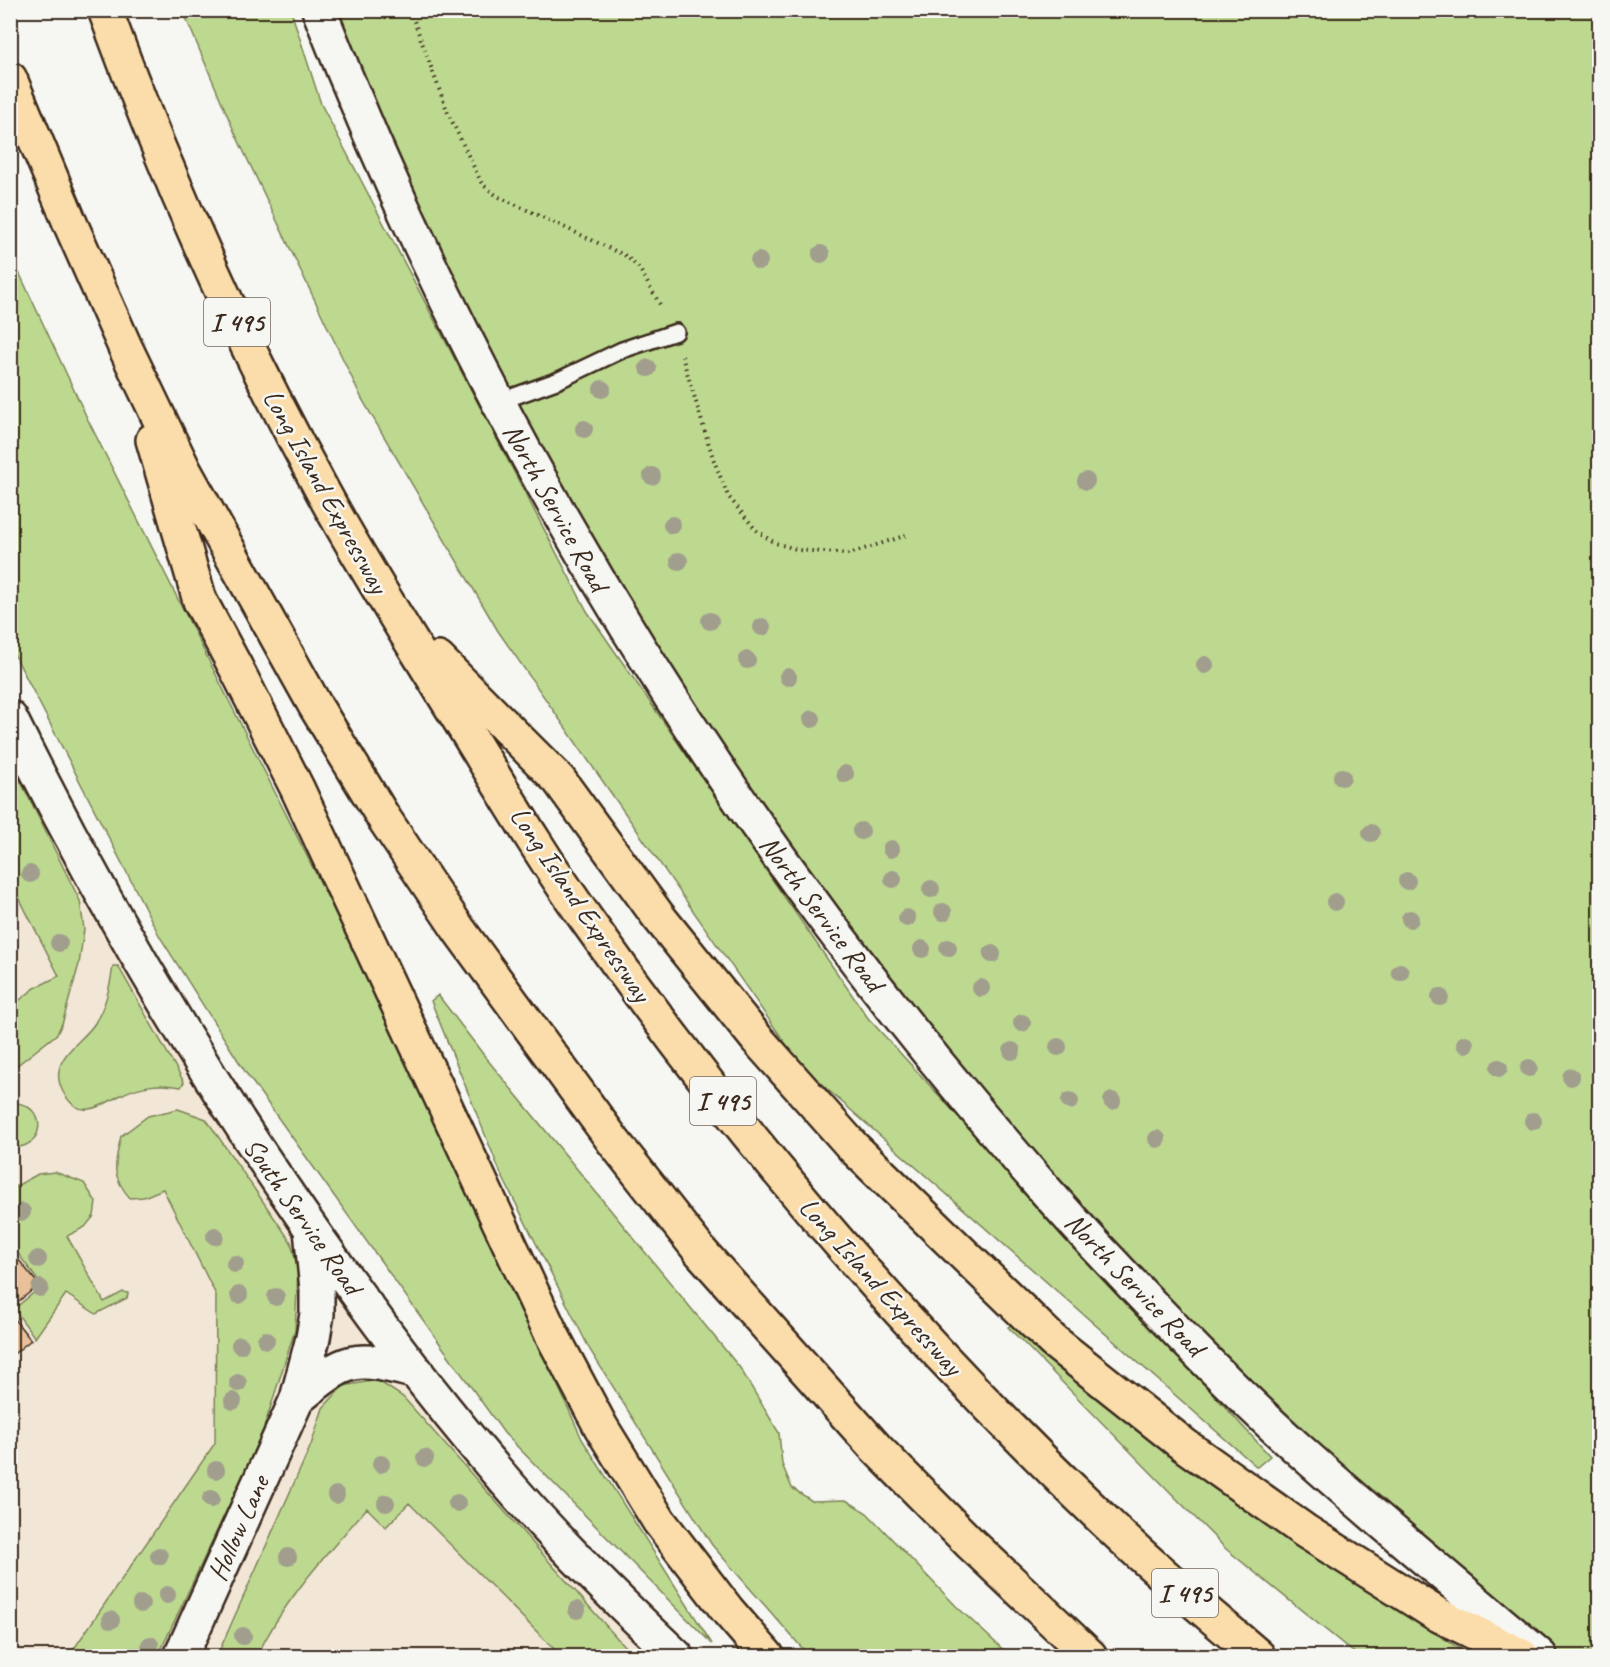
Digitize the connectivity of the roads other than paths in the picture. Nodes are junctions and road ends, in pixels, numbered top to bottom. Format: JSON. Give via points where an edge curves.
{"nodes":[{"id":1,"x":105,"y":10,"type":"edge"},
{"id":2,"x":319,"y":10,"type":"edge"},
{"id":3,"x":10,"y":79,"type":"edge"},
{"id":4,"x":676,"y":332,"type":"road end"},
{"id":5,"x":125,"y":347,"type":"junction"},
{"id":6,"x":498,"y":402,"type":"junction"},
{"id":7,"x":398,"y":620,"type":"junction"},
{"id":8,"x":10,"y":718,"type":"edge"},
{"id":9,"x":311,"y":1229,"type":"junction"},
{"id":10,"x":417,"y":1372,"type":"junction"},
{"id":11,"x":297,"y":1399,"type":"junction"},
{"id":12,"x":181,"y":1656,"type":"edge"},
{"id":13,"x":676,"y":1656,"type":"edge"},
{"id":14,"x":768,"y":1656,"type":"edge"},
{"id":15,"x":1090,"y":1656,"type":"edge"},
{"id":16,"x":1258,"y":1656,"type":"edge"},
{"id":17,"x":1522,"y":1656,"type":"edge"},
{"id":18,"x":1540,"y":1656,"type":"edge"}],
"edges":[{"from":1,"to":7,"type":"highway","name":"Long Island Expressway","number":"I 495","via":[[217,282],[325,497]]},
{"from":2,"to":6,"type":"main road","name":"North Service Road","via":[[411,230]]},
{"from":3,"to":5,"type":"highway"},
{"from":4,"to":6,"type":"lane","via":[[622,350],[559,380]]},
{"from":5,"to":14,"type":"highway","via":[[200,601],[297,788],[551,1333],[601,1427],[659,1521]]},
{"from":5,"to":15,"type":"highway","via":[[184,470],[316,707],[385,820],[542,1045],[700,1251],[787,1349],[899,1472]]},
{"from":6,"to":18,"type":"main road","name":"North Service Road","via":[[549,498],[692,731],[847,951],[923,1046],[1101,1252],[1290,1442]]},
{"from":7,"to":16,"type":"highway","name":"Long Island Expressway","number":"I 495","via":[[584,917],[758,1146],[909,1320],[1020,1437],[1114,1530]]},
{"from":7,"to":17,"type":"highway","via":[[559,780],[672,934],[756,1039],[853,1147],[1053,1341],[1184,1445],[1305,1531],[1435,1613]]},
{"from":8,"to":9,"type":"main road","name":"South Service Road","via":[[98,890],[149,977],[232,1112]]},
{"from":9,"to":10,"type":"main road","name":"South Service Road"},
{"from":9,"to":11,"type":"main road","name":"Hollow Lane","via":[[317,1314]]},
{"from":10,"to":11,"type":"main road","name":"Hollow Lane","via":[[380,1362],[352,1363],[326,1375]]},
{"from":10,"to":13,"type":"main road","name":"South Service Road","via":[[521,1499],[612,1596]]},
{"from":11,"to":12,"type":"main road","name":"Hollow Lane"}]}
